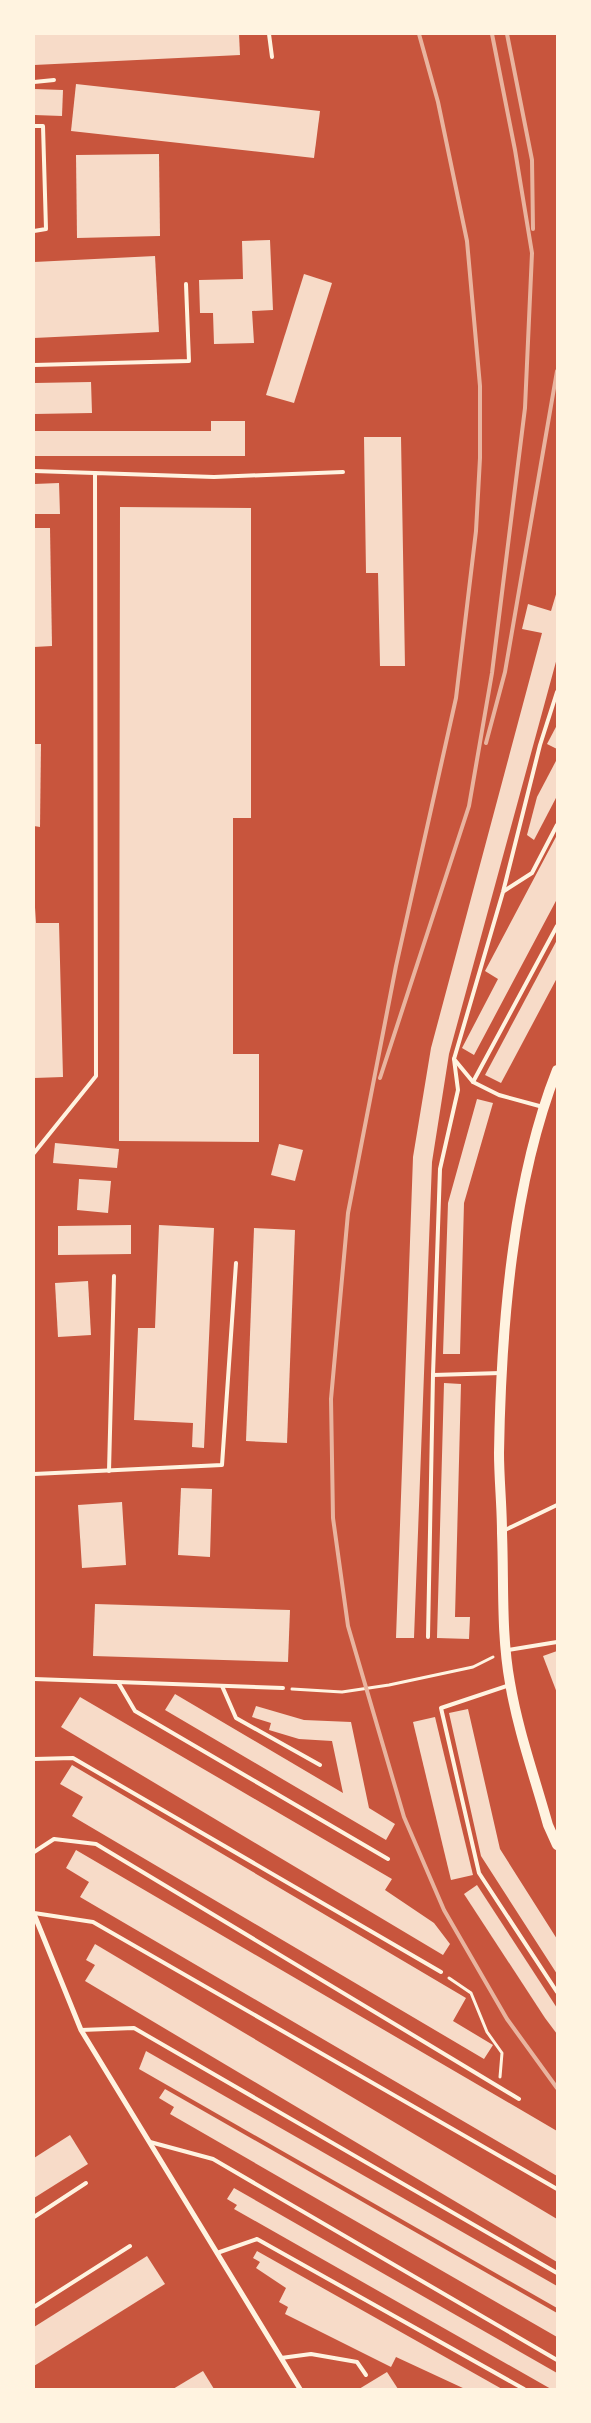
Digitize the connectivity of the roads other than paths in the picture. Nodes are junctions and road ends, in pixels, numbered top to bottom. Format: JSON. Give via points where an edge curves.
{"nodes":[{"id":1,"x":269,"y":34,"type":"edge"},
{"id":2,"x":272,"y":57,"type":"dead end"},
{"id":3,"x":54,"y":80,"type":"dead end"},
{"id":4,"x":34,"y":82,"type":"edge"},
{"id":5,"x":34,"y":126,"type":"edge"},
{"id":6,"x":34,"y":231,"type":"edge"},
{"id":7,"x":186,"y":284,"type":"dead end"},
{"id":8,"x":34,"y":366,"type":"edge"},
{"id":9,"x":34,"y":471,"type":"edge"},
{"id":10,"x":343,"y":472,"type":"dead end"},
{"id":11,"x":95,"y":473,"type":"junction"},
{"id":12,"x":557,"y":692,"type":"edge"},
{"id":13,"x":557,"y":825,"type":"edge"},
{"id":14,"x":503,"y":892,"type":"junction"},
{"id":15,"x":557,"y":926,"type":"edge"},
{"id":16,"x":454,"y":1059,"type":"junction"},
{"id":17,"x":557,"y":1070,"type":"edge"},
{"id":18,"x":473,"y":1082,"type":"junction"},
{"id":19,"x":543,"y":1107,"type":"junction"},
{"id":20,"x":34,"y":1153,"type":"edge"},
{"id":21,"x":236,"y":1263,"type":"dead end"},
{"id":22,"x":114,"y":1276,"type":"dead end"},
{"id":23,"x":502,"y":1373,"type":"junction"},
{"id":24,"x":433,"y":1375,"type":"junction"},
{"id":25,"x":109,"y":1471,"type":"junction"},
{"id":26,"x":34,"y":1474,"type":"edge"},
{"id":27,"x":557,"y":1505,"type":"edge"},
{"id":28,"x":502,"y":1531,"type":"junction"},
{"id":29,"x":428,"y":1637,"type":"dead end"},
{"id":30,"x":557,"y":1642,"type":"edge"},
{"id":31,"x":505,"y":1651,"type":"junction"},
{"id":32,"x":34,"y":1679,"type":"edge"},
{"id":33,"x":118,"y":1682,"type":"junction"},
{"id":34,"x":510,"y":1685,"type":"junction"},
{"id":35,"x":222,"y":1686,"type":"junction"},
{"id":36,"x":283,"y":1688,"type":"road end"},
{"id":37,"x":34,"y":1760,"type":"edge"},
{"id":38,"x":320,"y":1765,"type":"dead end"},
{"id":39,"x":557,"y":1845,"type":"edge"},
{"id":40,"x":34,"y":1852,"type":"edge"},
{"id":41,"x":388,"y":1859,"type":"dead end"},
{"id":42,"x":34,"y":1914,"type":"edge"},
{"id":43,"x":441,"y":1972,"type":"road end"},
{"id":44,"x":557,"y":1992,"type":"edge"},
{"id":45,"x":81,"y":2030,"type":"junction"},
{"id":46,"x":519,"y":2099,"type":"dead end"},
{"id":47,"x":150,"y":2142,"type":"junction"},
{"id":48,"x":86,"y":2184,"type":"dead end"},
{"id":49,"x":557,"y":2189,"type":"edge"},
{"id":50,"x":34,"y":2217,"type":"edge"},
{"id":51,"x":130,"y":2246,"type":"dead end"},
{"id":52,"x":217,"y":2253,"type":"junction"},
{"id":53,"x":557,"y":2272,"type":"edge"},
{"id":54,"x":34,"y":2307,"type":"edge"},
{"id":55,"x":281,"y":2358,"type":"junction"},
{"id":56,"x":557,"y":2360,"type":"edge"},
{"id":57,"x":366,"y":2375,"type":"dead end"},
{"id":58,"x":300,"y":2389,"type":"edge"},
{"id":59,"x":524,"y":2389,"type":"edge"}],
"edges":[{"from":1,"to":2,"type":"lane"},
{"from":3,"to":4,"type":"lane"},
{"from":5,"to":6,"type":"lane","via":[[43,126],[46,229]]},
{"from":7,"to":8,"type":"lane","via":[[189,360]]},
{"from":9,"to":11,"type":"lane"},
{"from":10,"to":11,"type":"lane","via":[[214,477]]},
{"from":11,"to":20,"type":"lane","via":[[96,1076]]},
{"from":12,"to":14,"type":"lane","via":[[540,745]]},
{"from":13,"to":14,"type":"lane","via":[[532,873]]},
{"from":14,"to":16,"type":"lane"},
{"from":15,"to":18,"type":"lane"},
{"from":16,"to":18,"type":"lane"},
{"from":16,"to":24,"type":"lane","via":[[458,1090],[440,1169]]},
{"from":17,"to":19,"type":"main road"},
{"from":18,"to":19,"type":"lane","via":[[499,1094]]},
{"from":19,"to":23,"type":"main road","via":[[530,1153],[512,1261]]},
{"from":21,"to":25,"type":"lane","via":[[222,1465]]},
{"from":22,"to":25,"type":"lane"},
{"from":23,"to":24,"type":"lane"},
{"from":23,"to":28,"type":"main road","via":[[499,1454]]},
{"from":24,"to":29,"type":"lane"},
{"from":25,"to":26,"type":"lane"},
{"from":27,"to":28,"type":"lane"},
{"from":28,"to":31,"type":"main road"},
{"from":30,"to":31,"type":"lane"},
{"from":31,"to":34,"type":"main road"},
{"from":32,"to":33,"type":"lane"},
{"from":33,"to":35,"type":"lane"},
{"from":33,"to":41,"type":"lane","via":[[135,1712]]},
{"from":34,"to":39,"type":"main road","via":[[548,1824]]},
{"from":34,"to":44,"type":"lane","via":[[441,1708],[479,1873]]},
{"from":35,"to":36,"type":"lane"},
{"from":35,"to":38,"type":"lane","via":[[236,1718]]},
{"from":37,"to":43,"type":"lane","via":[[73,1758]]},
{"from":40,"to":46,"type":"lane","via":[[54,1839],[96,1844]]},
{"from":42,"to":45,"type":"street"},
{"from":42,"to":49,"type":"lane","via":[[93,1922]]},
{"from":45,"to":47,"type":"street"},
{"from":45,"to":53,"type":"lane","via":[[134,2028]]},
{"from":47,"to":52,"type":"street"},
{"from":47,"to":56,"type":"lane","via":[[213,2159]]},
{"from":48,"to":50,"type":"lane"},
{"from":51,"to":54,"type":"lane"},
{"from":52,"to":55,"type":"street"},
{"from":52,"to":59,"type":"lane","via":[[257,2240]]},
{"from":55,"to":57,"type":"lane","via":[[312,2354],[356,2362]]},
{"from":55,"to":58,"type":"street"}]}
